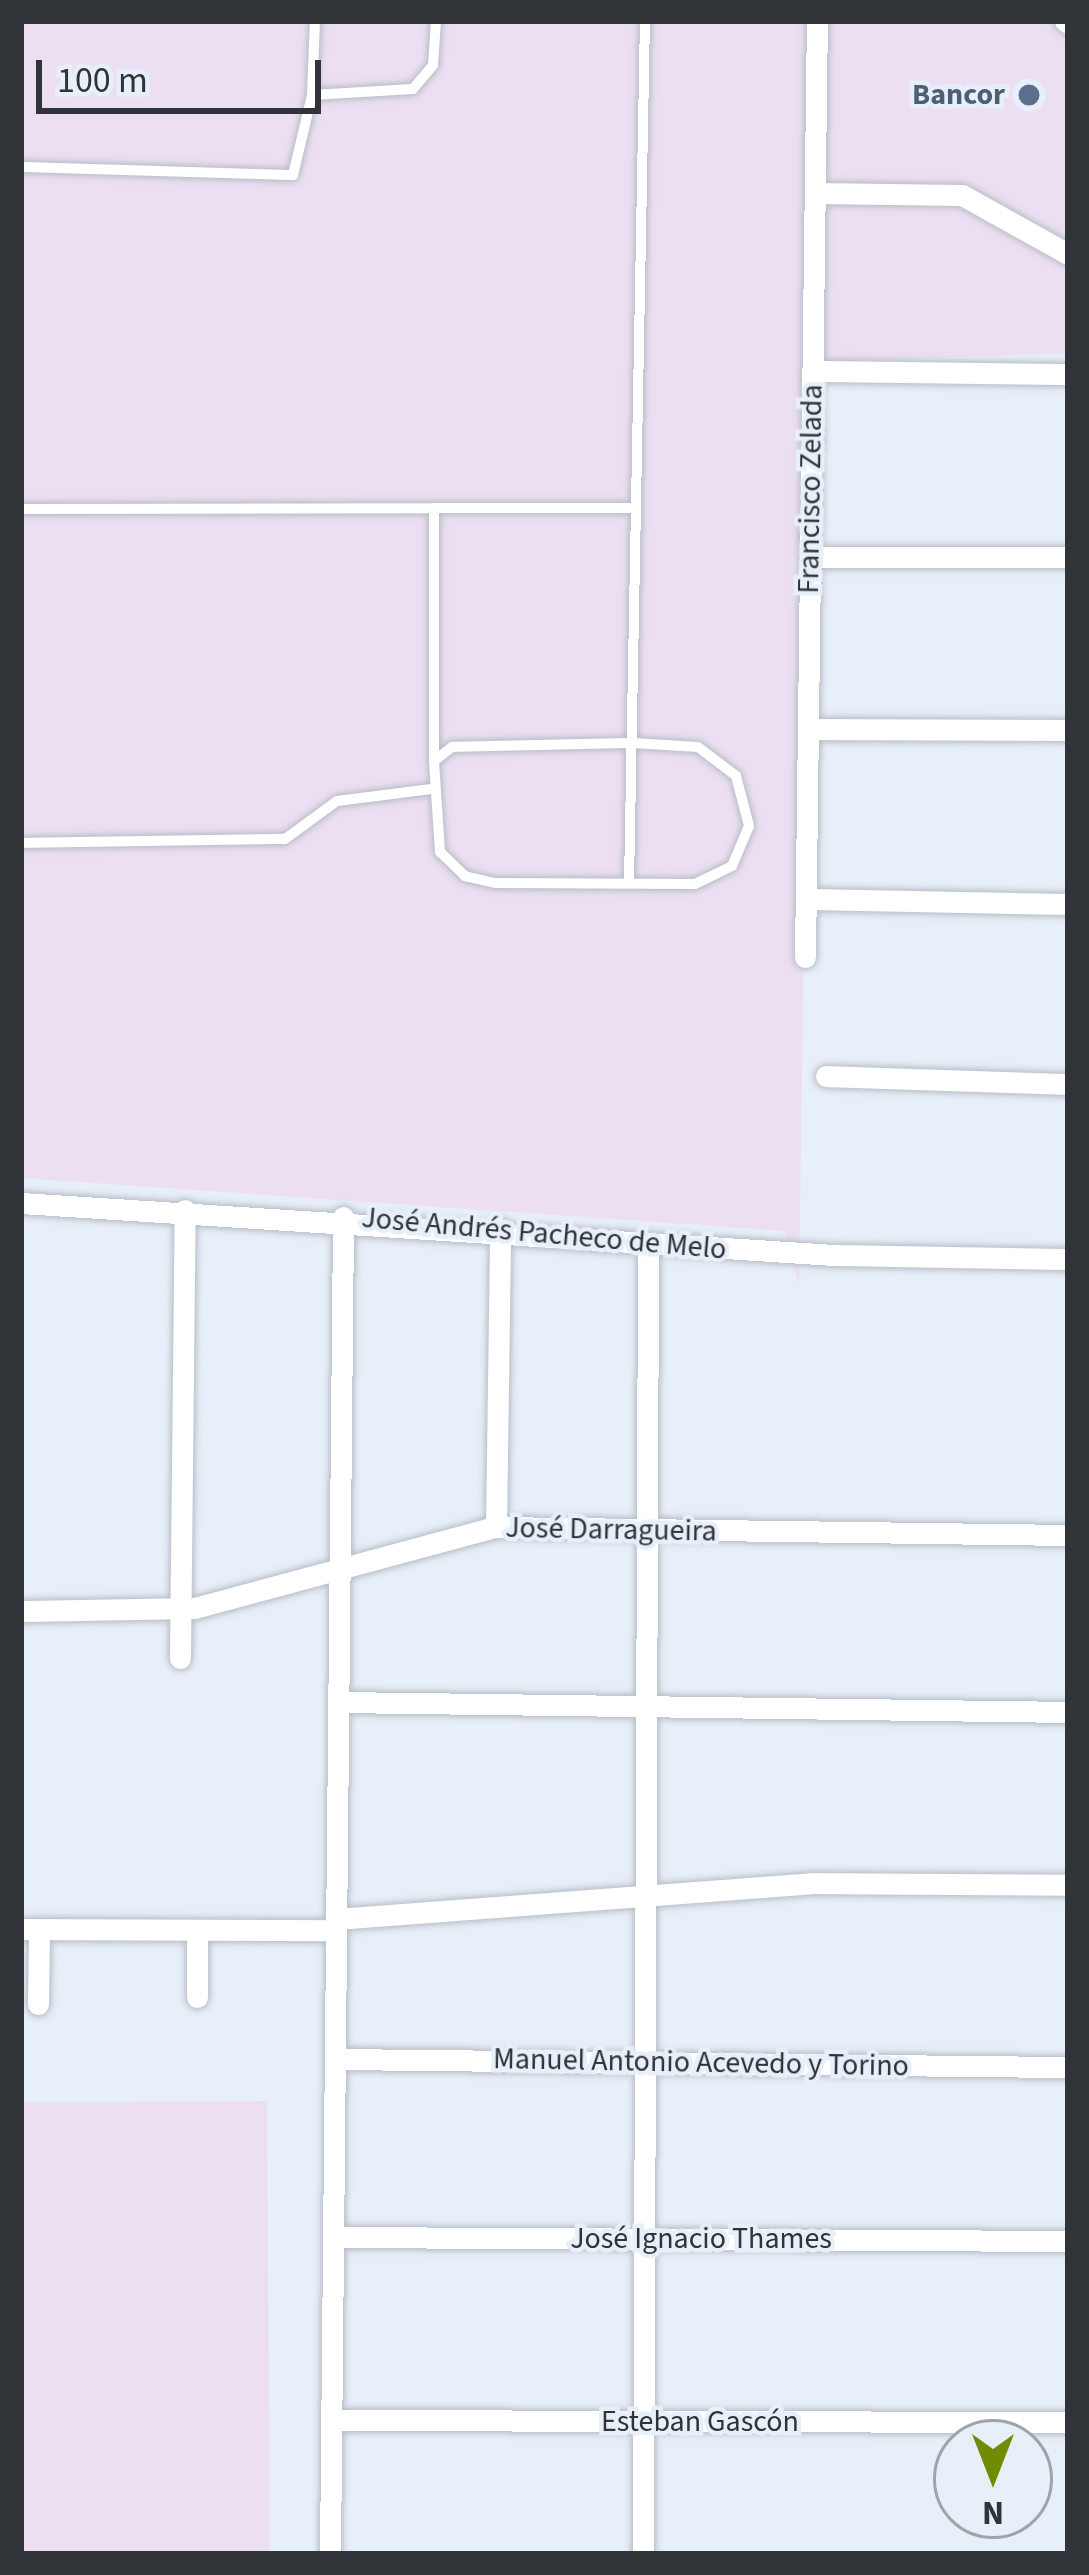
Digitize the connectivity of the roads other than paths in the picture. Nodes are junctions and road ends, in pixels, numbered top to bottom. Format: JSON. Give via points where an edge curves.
{"nodes":[{"id":1,"x":314,"y":21,"type":"edge"},
{"id":2,"x":436,"y":21,"type":"edge"},
{"id":3,"x":645,"y":21,"type":"edge"},
{"id":4,"x":817,"y":21,"type":"edge"},
{"id":5,"x":312,"y":94,"type":"junction"},
{"id":6,"x":21,"y":167,"type":"edge"},
{"id":7,"x":816,"y":193,"type":"junction"},
{"id":8,"x":1068,"y":254,"type":"edge"},
{"id":9,"x":813,"y":371,"type":"junction"},
{"id":10,"x":1068,"y":374,"type":"edge"},
{"id":11,"x":21,"y":508,"type":"edge"},
{"id":12,"x":434,"y":508,"type":"junction"},
{"id":13,"x":636,"y":508,"type":"junction"},
{"id":14,"x":810,"y":557,"type":"junction"},
{"id":15,"x":1068,"y":557,"type":"edge"},
{"id":16,"x":808,"y":729,"type":"junction"},
{"id":17,"x":1068,"y":730,"type":"edge"},
{"id":18,"x":633,"y":743,"type":"junction"},
{"id":19,"x":434,"y":761,"type":"junction"},
{"id":20,"x":431,"y":789,"type":"junction"},
{"id":21,"x":21,"y":843,"type":"edge"},
{"id":22,"x":629,"y":884,"type":"junction"},
{"id":23,"x":807,"y":899,"type":"junction"},
{"id":24,"x":1068,"y":904,"type":"edge"},
{"id":25,"x":805,"y":958,"type":"dead end"},
{"id":26,"x":826,"y":1076,"type":"dead end"},
{"id":27,"x":1068,"y":1084,"type":"edge"},
{"id":28,"x":21,"y":1204,"type":"edge"},
{"id":29,"x":185,"y":1210,"type":"junction"},
{"id":30,"x":343,"y":1217,"type":"junction"},
{"id":31,"x":500,"y":1229,"type":"junction"},
{"id":32,"x":648,"y":1245,"type":"junction"},
{"id":33,"x":1068,"y":1259,"type":"edge"},
{"id":34,"x":496,"y":1527,"type":"junction"},
{"id":35,"x":649,"y":1530,"type":"junction"},
{"id":36,"x":1068,"y":1535,"type":"edge"},
{"id":37,"x":340,"y":1569,"type":"junction"},
{"id":38,"x":181,"y":1610,"type":"junction"},
{"id":39,"x":21,"y":1611,"type":"edge"},
{"id":40,"x":180,"y":1658,"type":"dead end"},
{"id":41,"x":338,"y":1702,"type":"junction"},
{"id":42,"x":649,"y":1706,"type":"junction"},
{"id":43,"x":1068,"y":1712,"type":"edge"},
{"id":44,"x":1068,"y":1885,"type":"edge"},
{"id":45,"x":648,"y":1895,"type":"junction"},
{"id":46,"x":336,"y":1925,"type":"junction"},
{"id":47,"x":30,"y":1930,"type":"edge"},
{"id":48,"x":196,"y":1930,"type":"junction"},
{"id":49,"x":196,"y":1997,"type":"dead end"},
{"id":50,"x":38,"y":2003,"type":"dead end"},
{"id":51,"x":334,"y":2059,"type":"junction"},
{"id":52,"x":646,"y":2063,"type":"junction"},
{"id":53,"x":1068,"y":2067,"type":"edge"},
{"id":54,"x":333,"y":2237,"type":"junction"},
{"id":55,"x":645,"y":2239,"type":"junction"},
{"id":56,"x":1068,"y":2241,"type":"edge"},
{"id":57,"x":331,"y":2420,"type":"junction"},
{"id":58,"x":1068,"y":2422,"type":"edge"},
{"id":59,"x":644,"y":2423,"type":"junction"},
{"id":60,"x":330,"y":2554,"type":"edge"},
{"id":61,"x":643,"y":2554,"type":"edge"}],
"edges":[{"from":1,"to":5,"type":"lane"},
{"from":2,"to":5,"type":"lane","via":[[434,65],[413,89]]},
{"from":3,"to":13,"type":"lane"},
{"from":4,"to":7,"type":"street","name":"Francisco Zelada"},
{"from":5,"to":6,"type":"lane","via":[[292,175]]},
{"from":7,"to":8,"type":"street","via":[[962,195]]},
{"from":7,"to":9,"type":"street","name":"Francisco Zelada"},
{"from":9,"to":10,"type":"street"},
{"from":9,"to":14,"type":"street","name":"Francisco Zelada"},
{"from":11,"to":12,"type":"lane"},
{"from":12,"to":13,"type":"lane"},
{"from":12,"to":19,"type":"lane"},
{"from":13,"to":18,"type":"lane"},
{"from":14,"to":15,"type":"street"},
{"from":14,"to":16,"type":"street","name":"Francisco Zelada"},
{"from":16,"to":17,"type":"street"},
{"from":16,"to":23,"type":"street","name":"Francisco Zelada"},
{"from":18,"to":19,"type":"lane","via":[[467,745]]},
{"from":18,"to":22,"type":"lane"},
{"from":18,"to":22,"type":"lane","via":[[718,756],[746,798],[749,826],[746,848],[717,877]]},
{"from":19,"to":20,"type":"lane"},
{"from":20,"to":21,"type":"lane","via":[[337,801],[285,839]]},
{"from":20,"to":22,"type":"lane","via":[[440,853],[465,876]]},
{"from":23,"to":24,"type":"street"},
{"from":23,"to":25,"type":"street","name":"Francisco Zelada"},
{"from":26,"to":27,"type":"street"},
{"from":28,"to":29,"type":"street","name":"José Andrés Pacheco de Melo"},
{"from":29,"to":30,"type":"street","name":"José Andrés Pacheco de Melo"},
{"from":29,"to":38,"type":"street"},
{"from":30,"to":31,"type":"street","name":"José Andrés Pacheco de Melo"},
{"from":30,"to":37,"type":"street"},
{"from":31,"to":32,"type":"street","name":"José Andrés Pacheco de Melo"},
{"from":31,"to":34,"type":"street"},
{"from":32,"to":33,"type":"street","name":"José Andrés Pacheco de Melo"},
{"from":32,"to":35,"type":"street"},
{"from":34,"to":35,"type":"street","name":"José Darragueira"},
{"from":34,"to":37,"type":"street","name":"José Darragueira"},
{"from":35,"to":36,"type":"street","name":"José Darragueira"},
{"from":35,"to":42,"type":"street"},
{"from":37,"to":38,"type":"street","name":"José Darragueira"},
{"from":37,"to":41,"type":"street"},
{"from":38,"to":39,"type":"street","name":"José Darragueira"},
{"from":38,"to":40,"type":"street"},
{"from":41,"to":42,"type":"street"},
{"from":41,"to":46,"type":"street"},
{"from":42,"to":43,"type":"street"},
{"from":42,"to":45,"type":"street"},
{"from":44,"to":45,"type":"street","via":[[812,1883]]},
{"from":45,"to":46,"type":"street"},
{"from":45,"to":52,"type":"street"},
{"from":46,"to":48,"type":"street"},
{"from":46,"to":51,"type":"street"},
{"from":47,"to":48,"type":"street"},
{"from":47,"to":50,"type":"street"},
{"from":48,"to":49,"type":"street"},
{"from":51,"to":52,"type":"street","name":"Manuel Antonio Acevedo y Torino"},
{"from":51,"to":54,"type":"street"},
{"from":52,"to":53,"type":"street","name":"Manuel Antonio Acevedo y Torino"},
{"from":52,"to":55,"type":"street"},
{"from":54,"to":55,"type":"street","name":"José Ignacio Thames"},
{"from":54,"to":57,"type":"street"},
{"from":55,"to":56,"type":"street","name":"José Ignacio Thames"},
{"from":55,"to":59,"type":"street"},
{"from":57,"to":59,"type":"street","name":"Esteban Gascón"},
{"from":57,"to":60,"type":"street"},
{"from":58,"to":59,"type":"street","name":"Esteban Gascón"},
{"from":59,"to":61,"type":"street"}]}
